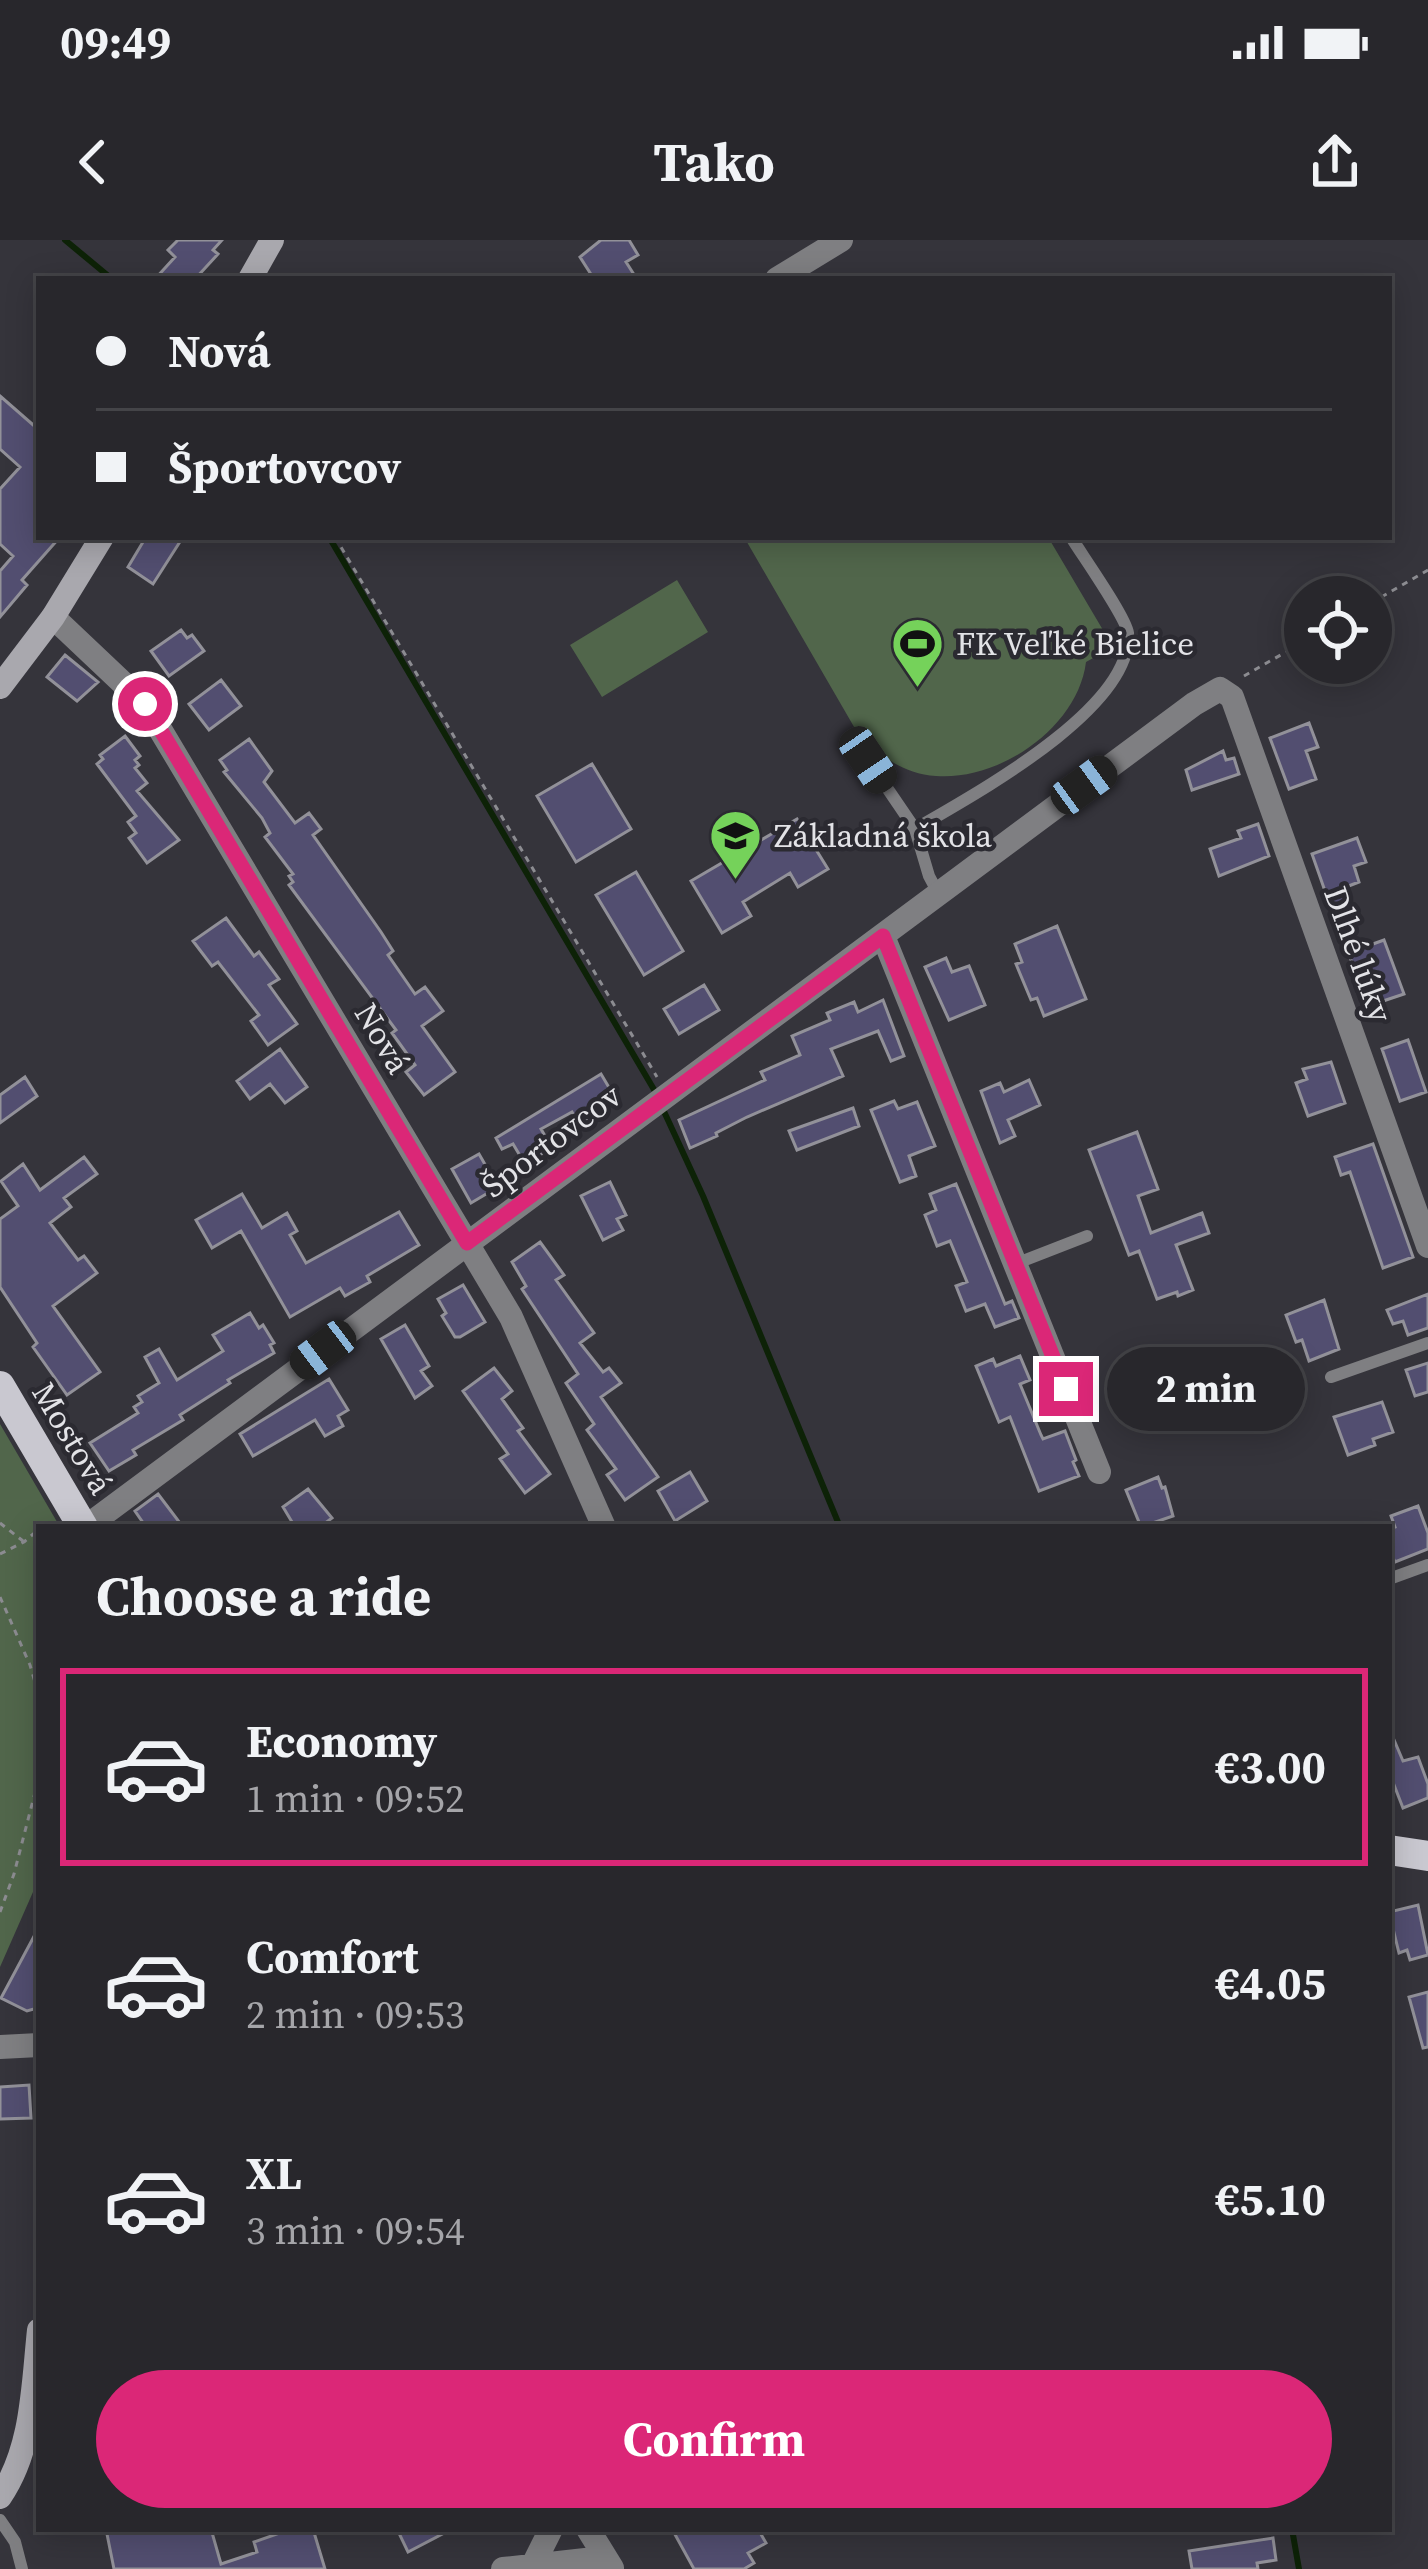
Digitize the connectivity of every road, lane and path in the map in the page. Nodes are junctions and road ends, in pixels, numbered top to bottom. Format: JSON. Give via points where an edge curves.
{"nodes":[{"id":1,"x":272,"y":240,"type":"edge"},
{"id":2,"x":841,"y":240,"type":"edge"},
{"id":3,"x":252,"y":276,"type":"edge"},
{"id":4,"x":782,"y":276,"type":"edge"},
{"id":5,"x":100,"y":540,"type":"edge"},
{"id":6,"x":337,"y":540,"type":"edge"},
{"id":7,"x":1073,"y":540,"type":"edge"},
{"id":8,"x":1428,"y":570,"type":"edge"},
{"id":9,"x":1392,"y":591,"type":"edge"},
{"id":10,"x":53,"y":617,"type":"junction"},
{"id":11,"x":1284,"y":653,"type":"edge"},
{"id":12,"x":0,"y":687,"type":"edge"},
{"id":13,"x":1220,"y":689,"type":"junction"},
{"id":14,"x":868,"y":760,"type":"dead end"},
{"id":15,"x":915,"y":829,"type":"junction"},
{"id":16,"x":938,"y":893,"type":"junction"},
{"id":17,"x":883,"y":936,"type":"junction"},
{"id":18,"x":662,"y":1099,"type":"junction"},
{"id":19,"x":1087,"y":1236,"type":"dead end"},
{"id":20,"x":467,"y":1243,"type":"junction"},
{"id":21,"x":1428,"y":1246,"type":"edge"},
{"id":22,"x":1015,"y":1264,"type":"junction"},
{"id":23,"x":1428,"y":1343,"type":"edge"},
{"id":24,"x":1331,"y":1377,"type":"dead end"},
{"id":25,"x":0,"y":1386,"type":"edge"},
{"id":26,"x":1099,"y":1472,"type":"dead end"},
{"id":27,"x":0,"y":1522,"type":"edge"},
{"id":28,"x":83,"y":1524,"type":"edge"},
{"id":29,"x":89,"y":1524,"type":"edge"},
{"id":30,"x":603,"y":1524,"type":"edge"},
{"id":31,"x":36,"y":1532,"type":"edge"},
{"id":32,"x":24,"y":1543,"type":"junction"},
{"id":33,"x":0,"y":1554,"type":"edge"},
{"id":34,"x":1428,"y":1565,"type":"edge"},
{"id":35,"x":1392,"y":1579,"type":"edge"},
{"id":36,"x":0,"y":1597,"type":"edge"},
{"id":37,"x":36,"y":1686,"type":"edge"},
{"id":38,"x":36,"y":1789,"type":"edge"},
{"id":39,"x":1392,"y":1850,"type":"edge"},
{"id":40,"x":1428,"y":1856,"type":"edge"},
{"id":41,"x":0,"y":1912,"type":"edge"},
{"id":42,"x":36,"y":2045,"type":"edge"},
{"id":43,"x":0,"y":2047,"type":"edge"},
{"id":44,"x":36,"y":2354,"type":"edge"},
{"id":45,"x":0,"y":2497,"type":"edge"},
{"id":46,"x":0,"y":2520,"type":"edge"},
{"id":47,"x":550,"y":2532,"type":"edge"},
{"id":48,"x":590,"y":2532,"type":"edge"},
{"id":49,"x":534,"y":2563,"type":"junction"},
{"id":50,"x":608,"y":2564,"type":"edge"},
{"id":51,"x":22,"y":2569,"type":"edge"},
{"id":52,"x":503,"y":2569,"type":"edge"}],
"edges":[{"from":1,"to":3,"type":"main road"},
{"from":2,"to":4,"type":"street"},
{"from":5,"to":10,"type":"main road"},
{"from":6,"to":18,"type":"path"},
{"from":7,"to":15,"type":"lane","via":[[1128,629],[1125,656],[1099,699],[1038,755]]},
{"from":8,"to":9,"type":"path"},
{"from":10,"to":12,"type":"main road"},
{"from":10,"to":20,"type":"street","name":"Nová","via":[[145,704]]},
{"from":11,"to":13,"type":"path"},
{"from":13,"to":16,"type":"street","name":"Športovcov"},
{"from":13,"to":21,"type":"street","name":"Dlhé lúky","via":[[1232,697]]},
{"from":14,"to":15,"type":"lane"},
{"from":15,"to":16,"type":"lane"},
{"from":16,"to":17,"type":"street","name":"Športovcov"},
{"from":17,"to":18,"type":"street","name":"Športovcov"},
{"from":17,"to":22,"type":"street"},
{"from":18,"to":20,"type":"street","name":"Športovcov"},
{"from":19,"to":22,"type":"lane"},
{"from":20,"to":29,"type":"street","name":"Športovcov"},
{"from":20,"to":30,"type":"street","name":"Nová","via":[[511,1317]]},
{"from":22,"to":26,"type":"street"},
{"from":23,"to":24,"type":"lane"},
{"from":25,"to":28,"type":"main road","name":"Mostová"},
{"from":27,"to":32,"type":"path"},
{"from":31,"to":32,"type":"path"},
{"from":32,"to":33,"type":"path"},
{"from":34,"to":35,"type":"lane"},
{"from":36,"to":37,"type":"path"},
{"from":38,"to":41,"type":"path"},
{"from":39,"to":40,"type":"main road"},
{"from":42,"to":43,"type":"street"},
{"from":44,"to":45,"type":"main road","via":[[26,2435]]},
{"from":46,"to":51,"type":"lane"},
{"from":47,"to":49,"type":"street"},
{"from":48,"to":50,"type":"street"},
{"from":49,"to":50,"type":"street"},
{"from":49,"to":52,"type":"street"}]}
